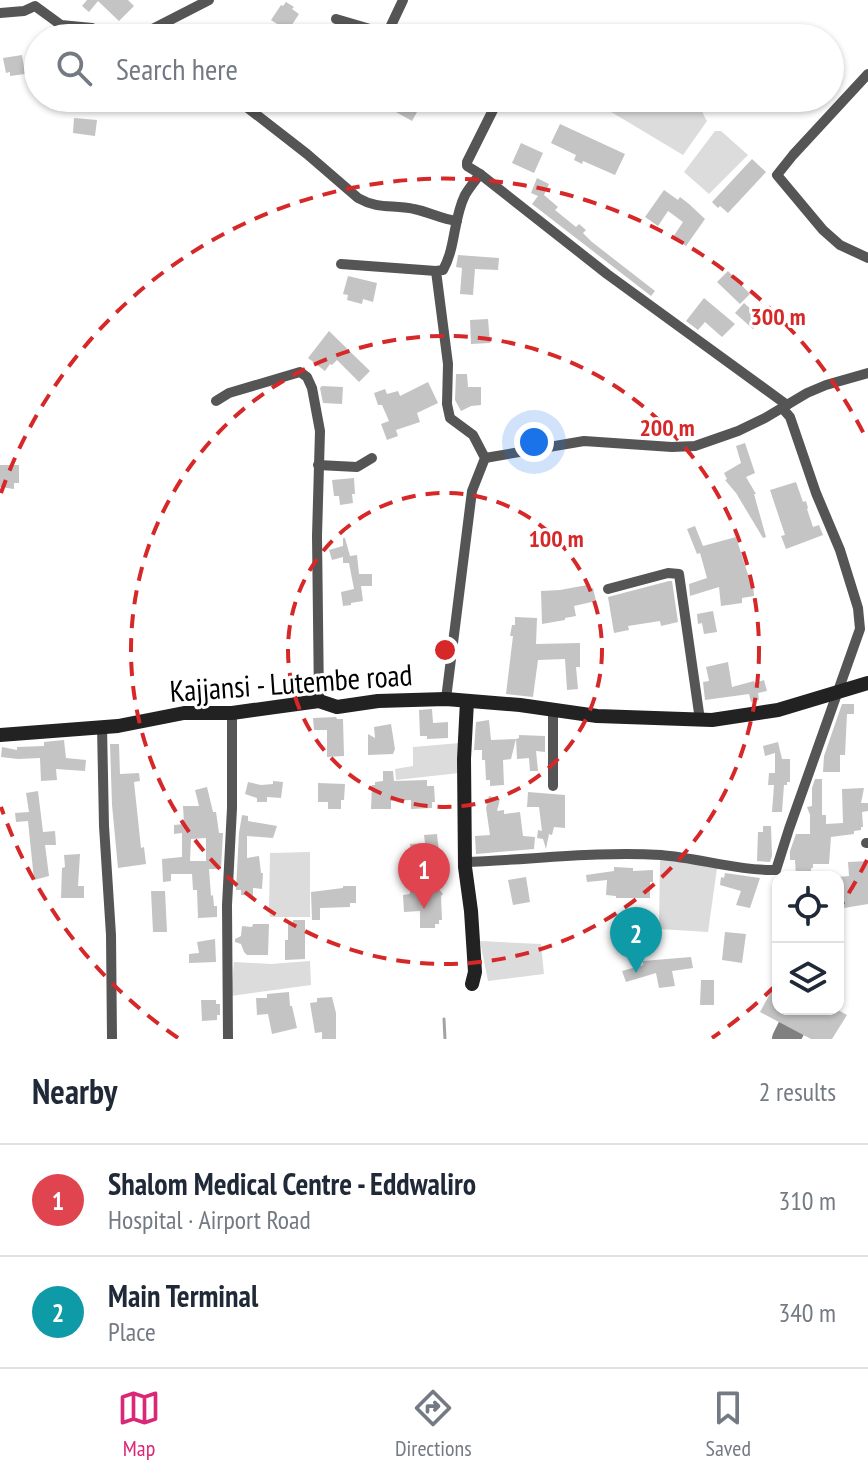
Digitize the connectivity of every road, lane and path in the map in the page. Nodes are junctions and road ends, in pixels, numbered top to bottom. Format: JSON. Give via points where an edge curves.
{"nodes":[{"id":1,"x":209,"y":0,"type":"edge"},
{"id":2,"x":403,"y":0,"type":"edge"},
{"id":3,"x":0,"y":13,"type":"edge"},
{"id":4,"x":336,"y":19,"type":"dead end"},
{"id":5,"x":60,"y":24,"type":"edge"},
{"id":6,"x":165,"y":24,"type":"edge"},
{"id":7,"x":352,"y":24,"type":"edge"},
{"id":8,"x":395,"y":24,"type":"edge"},
{"id":9,"x":868,"y":74,"type":"edge"},
{"id":10,"x":844,"y":100,"type":"edge"},
{"id":11,"x":253,"y":112,"type":"edge"},
{"id":12,"x":492,"y":112,"type":"edge"},
{"id":13,"x":833,"y":112,"type":"edge"},
{"id":14,"x":480,"y":174,"type":"junction"},
{"id":15,"x":457,"y":221,"type":"junction"},
{"id":16,"x":868,"y":258,"type":"edge"},
{"id":17,"x":341,"y":264,"type":"dead end"},
{"id":18,"x":436,"y":271,"type":"junction"},
{"id":19,"x":868,"y":373,"type":"edge"},
{"id":20,"x":216,"y":401,"type":"dead end"},
{"id":21,"x":785,"y":407,"type":"junction"},
{"id":22,"x":372,"y":458,"type":"dead end"},
{"id":23,"x":485,"y":458,"type":"junction"},
{"id":24,"x":318,"y":465,"type":"junction"},
{"id":25,"x":608,"y":589,"type":"dead end"},
{"id":26,"x":868,"y":683,"type":"edge"},
{"id":27,"x":838,"y":690,"type":"junction"},
{"id":28,"x":446,"y":699,"type":"junction"},
{"id":29,"x":319,"y":701,"type":"junction"},
{"id":30,"x":467,"y":701,"type":"junction"},
{"id":31,"x":553,"y":710,"type":"junction"},
{"id":32,"x":232,"y":713,"type":"junction"},
{"id":33,"x":700,"y":720,"type":"junction"},
{"id":34,"x":102,"y":726,"type":"junction"},
{"id":35,"x":0,"y":735,"type":"edge"},
{"id":36,"x":553,"y":786,"type":"dead end"},
{"id":37,"x":465,"y":862,"type":"junction"},
{"id":38,"x":472,"y":984,"type":"dead end"},
{"id":39,"x":112,"y":1039,"type":"edge"},
{"id":40,"x":228,"y":1039,"type":"edge"}],
"edges":[{"from":1,"to":6,"type":"street"},
{"from":2,"to":8,"type":"street"},
{"from":3,"to":5,"type":"street","via":[[35,6]]},
{"from":4,"to":7,"type":"street"},
{"from":9,"to":10,"type":"street"},
{"from":11,"to":15,"type":"street","via":[[368,204],[412,208]]},
{"from":12,"to":14,"type":"street","via":[[467,162]]},
{"from":13,"to":16,"type":"street","via":[[777,175],[823,230]]},
{"from":14,"to":15,"type":"street","via":[[465,195]]},
{"from":14,"to":21,"type":"street"},
{"from":15,"to":18,"type":"street","via":[[449,259],[443,270]]},
{"from":17,"to":18,"type":"street"},
{"from":18,"to":23,"type":"street","via":[[450,418],[473,435]]},
{"from":19,"to":21,"type":"street","via":[[826,385]]},
{"from":20,"to":24,"type":"street","via":[[302,372],[310,384],[320,431]]},
{"from":21,"to":23,"type":"street","via":[[695,446],[584,441]]},
{"from":21,"to":27,"type":"street","via":[[858,608],[860,629]]},
{"from":22,"to":24,"type":"street","via":[[357,467]]},
{"from":23,"to":28,"type":"street","via":[[469,507]]},
{"from":24,"to":29,"type":"street"},
{"from":25,"to":33,"type":"street","via":[[679,574]]},
{"from":26,"to":27,"type":"street","name":"Kajjansi - Lutembe road"},
{"from":27,"to":33,"type":"street","name":"Kajjansi - Lutembe road","via":[[778,710]]},
{"from":27,"to":37,"type":"street","via":[[776,870],[662,855]]},
{"from":28,"to":29,"type":"street","name":"Kajjansi - Lutembe road","via":[[337,707]]},
{"from":28,"to":30,"type":"street","name":"Kajjansi - Lutembe road"},
{"from":29,"to":32,"type":"street","name":"Kajjansi - Lutembe road"},
{"from":30,"to":31,"type":"street","name":"Kajjansi - Lutembe road"},
{"from":30,"to":37,"type":"street"},
{"from":31,"to":33,"type":"street","name":"Kajjansi - Lutembe road"},
{"from":31,"to":36,"type":"street"},
{"from":32,"to":34,"type":"street","name":"Kajjansi - Lutembe road","via":[[184,713]]},
{"from":32,"to":40,"type":"street"},
{"from":34,"to":35,"type":"street","name":"Kajjansi - Lutembe road"},
{"from":34,"to":39,"type":"street"},
{"from":37,"to":38,"type":"street"}]}
